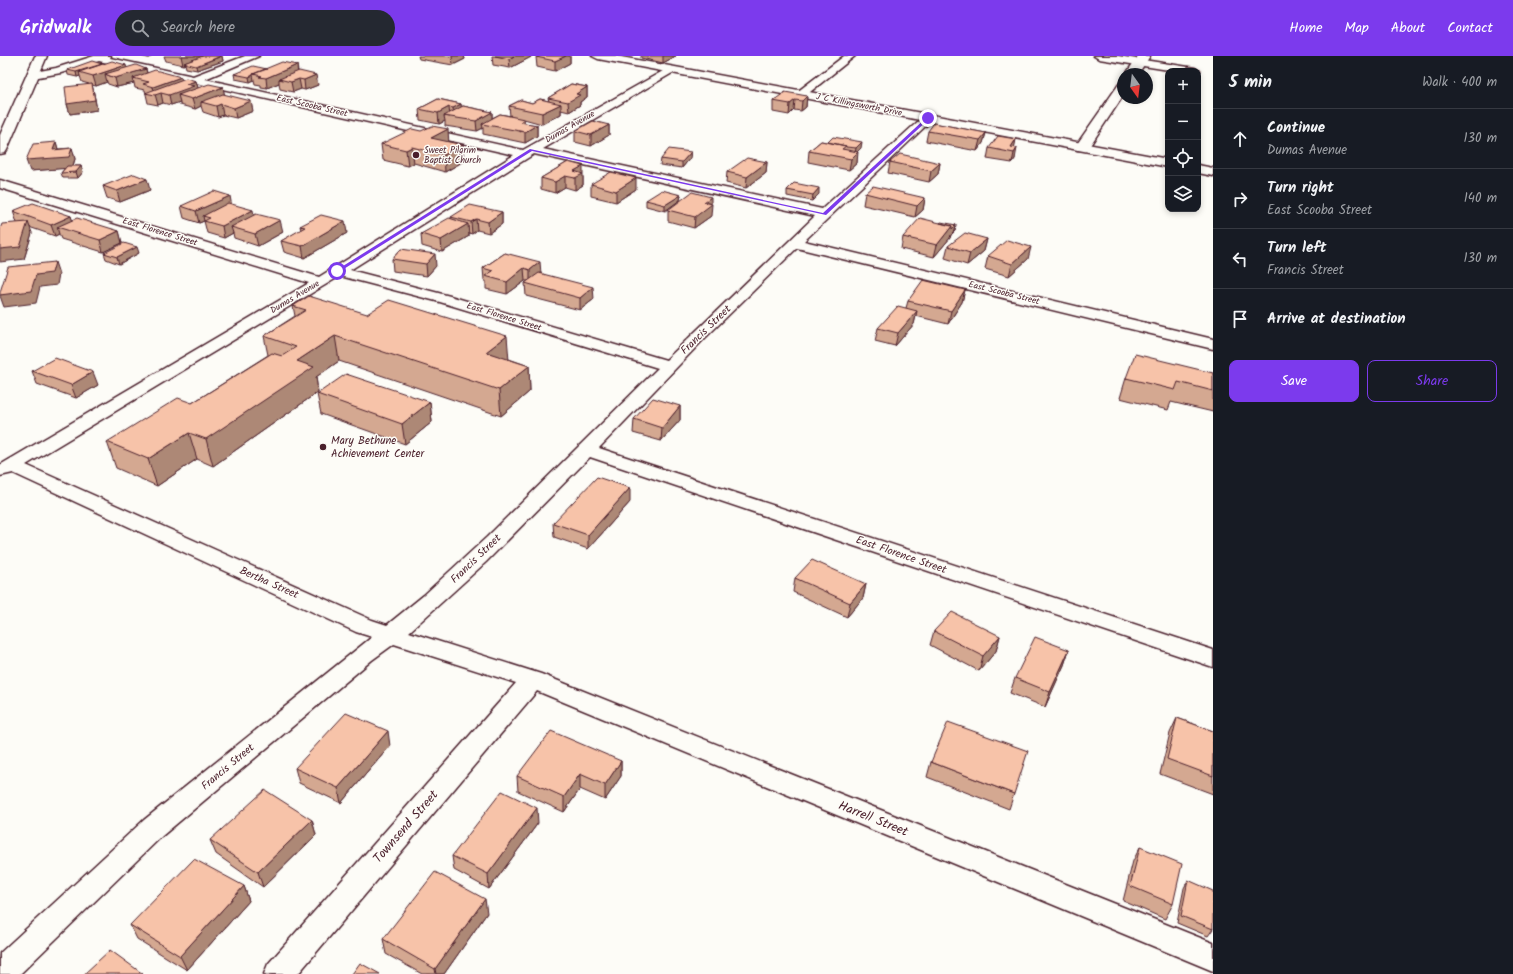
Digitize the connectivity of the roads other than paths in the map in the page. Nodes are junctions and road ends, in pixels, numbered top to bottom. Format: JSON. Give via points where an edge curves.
{"nodes":[{"id":1,"x":41,"y":56,"type":"edge"},
{"id":2,"x":254,"y":56,"type":"edge"},
{"id":3,"x":598,"y":56,"type":"edge"},
{"id":4,"x":850,"y":56,"type":"edge"},
{"id":5,"x":1099,"y":56,"type":"edge"},
{"id":6,"x":102,"y":57,"type":"edge"},
{"id":7,"x":616,"y":57,"type":"edge"},
{"id":8,"x":1142,"y":59,"type":"edge"},
{"id":9,"x":1136,"y":68,"type":"edge"},
{"id":10,"x":1182,"y":68,"type":"edge"},
{"id":11,"x":670,"y":70,"type":"junction"},
{"id":12,"x":33,"y":75,"type":"junction"},
{"id":13,"x":195,"y":79,"type":"junction"},
{"id":14,"x":801,"y":94,"type":"junction"},
{"id":15,"x":1117,"y":96,"type":"edge"},
{"id":16,"x":928,"y":118,"type":"junction"},
{"id":17,"x":1082,"y":147,"type":"junction"},
{"id":18,"x":0,"y":150,"type":"edge"},
{"id":19,"x":528,"y":152,"type":"junction"},
{"id":20,"x":1165,"y":162,"type":"edge"},
{"id":21,"x":1201,"y":170,"type":"edge"},
{"id":22,"x":1213,"y":172,"type":"edge"},
{"id":23,"x":0,"y":184,"type":"edge"},
{"id":24,"x":824,"y":214,"type":"junction"},
{"id":25,"x":795,"y":243,"type":"junction"},
{"id":26,"x":337,"y":271,"type":"junction"},
{"id":27,"x":321,"y":282,"type":"junction"},
{"id":28,"x":1213,"y":344,"type":"edge"},
{"id":29,"x":669,"y":366,"type":"junction"},
{"id":30,"x":588,"y":450,"type":"junction"},
{"id":31,"x":6,"y":470,"type":"edge"},
{"id":32,"x":392,"y":635,"type":"junction"},
{"id":33,"x":1213,"y":659,"type":"edge"},
{"id":34,"x":533,"y":680,"type":"junction"},
{"id":35,"x":1213,"y":957,"type":"edge"},
{"id":36,"x":0,"y":974,"type":"edge"},
{"id":37,"x":279,"y":974,"type":"edge"}],
"edges":[{"from":1,"to":12,"type":"main road"},
{"from":2,"to":13,"type":"street"},
{"from":3,"to":7,"type":"main road","name":"J C Killingsworth Drive"},
{"from":4,"to":14,"type":"street"},
{"from":5,"to":8,"type":"street"},
{"from":6,"to":12,"type":"street"},
{"from":6,"to":13,"type":"street","name":"East Scooba Street"},
{"from":7,"to":11,"type":"main road","name":"J C Killingsworth Drive"},
{"from":8,"to":9,"type":"main road"},
{"from":8,"to":10,"type":"street"},
{"from":11,"to":14,"type":"main road","name":"J C Killingsworth Drive"},
{"from":11,"to":19,"type":"street","name":"Dumas Avenue"},
{"from":12,"to":18,"type":"main road"},
{"from":13,"to":19,"type":"street","name":"East Scooba Street"},
{"from":14,"to":16,"type":"main road","name":"J C Killingsworth Drive"},
{"from":15,"to":17,"type":"main road"},
{"from":16,"to":17,"type":"main road","name":"J C Killingsworth Drive"},
{"from":16,"to":24,"type":"street","name":"Francis Street"},
{"from":17,"to":20,"type":"main road","name":"J C Killingsworth Drive"},
{"from":19,"to":24,"type":"street","name":"East Scooba Street"},
{"from":19,"to":26,"type":"street","name":"Dumas Avenue"},
{"from":21,"to":22,"type":"main road"},
{"from":23,"to":27,"type":"street","name":"East Florence Street"},
{"from":24,"to":25,"type":"street","name":"Francis Street"},
{"from":25,"to":28,"type":"street","name":"East Scooba Street"},
{"from":25,"to":29,"type":"street","name":"Francis Street"},
{"from":26,"to":27,"type":"street","name":"Dumas Avenue"},
{"from":26,"to":29,"type":"street","name":"East Florence Street","via":[[445,299]]},
{"from":27,"to":31,"type":"street","name":"Dumas Avenue"},
{"from":29,"to":30,"type":"street","name":"Francis Street"},
{"from":30,"to":32,"type":"street","name":"Francis Street","via":[[439,595]]},
{"from":30,"to":33,"type":"street","name":"East Florence Street"},
{"from":31,"to":32,"type":"street","name":"Bertha Street","via":[[364,626]]},
{"from":32,"to":34,"type":"street","name":"Bertha Street"},
{"from":32,"to":36,"type":"street","name":"Francis Street","via":[[364,654],[153,828]]},
{"from":34,"to":35,"type":"street","name":"Harrell Street"},
{"from":34,"to":37,"type":"street","name":"Townsend Street"}]}
